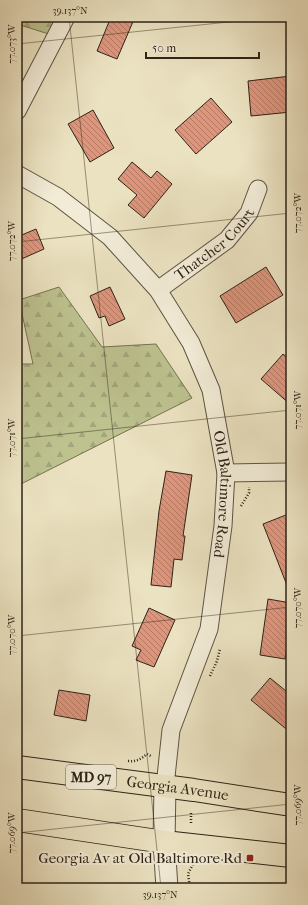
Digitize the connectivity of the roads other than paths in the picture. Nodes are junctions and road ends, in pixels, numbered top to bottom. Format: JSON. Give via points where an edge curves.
{"nodes":[{"id":1,"x":66,"y":17,"type":"edge"},
{"id":2,"x":17,"y":111,"type":"edge"},
{"id":3,"x":17,"y":174,"type":"edge"},
{"id":4,"x":258,"y":189,"type":"dead end"},
{"id":5,"x":158,"y":290,"type":"junction"},
{"id":6,"x":291,"y":472,"type":"edge"},
{"id":7,"x":233,"y":473,"type":"junction"},
{"id":8,"x":17,"y":767,"type":"edge"},
{"id":9,"x":164,"y":786,"type":"junction"},
{"id":10,"x":291,"y":805,"type":"edge"},
{"id":11,"x":17,"y":820,"type":"edge"},
{"id":12,"x":164,"y":842,"type":"junction"},
{"id":13,"x":291,"y":856,"type":"edge"},
{"id":14,"x":167,"y":888,"type":"edge"}],
"edges":[{"from":1,"to":2,"type":"street"},
{"from":3,"to":5,"type":"street","name":"Old Baltimore Road","via":[[58,197],[110,237]]},
{"from":4,"to":5,"type":"street","name":"Thatcher Court","via":[[249,213],[227,240]]},
{"from":5,"to":7,"type":"street","name":"Old Baltimore Road","via":[[191,343],[211,390]]},
{"from":6,"to":7,"type":"street"},
{"from":7,"to":9,"type":"street","name":"Old Baltimore Road","via":[[209,629],[171,730]]},
{"from":8,"to":9,"type":"main road","name":"Georgia Avenue","number":"MD 97"},
{"from":9,"to":10,"type":"main road","name":"Georgia Avenue","number":"MD 97"},
{"from":9,"to":12,"type":"street","name":"Old Baltimore Road"},
{"from":11,"to":12,"type":"main road"},
{"from":12,"to":13,"type":"main road"},
{"from":12,"to":14,"type":"street","name":"Old Baltimore Road"}]}
